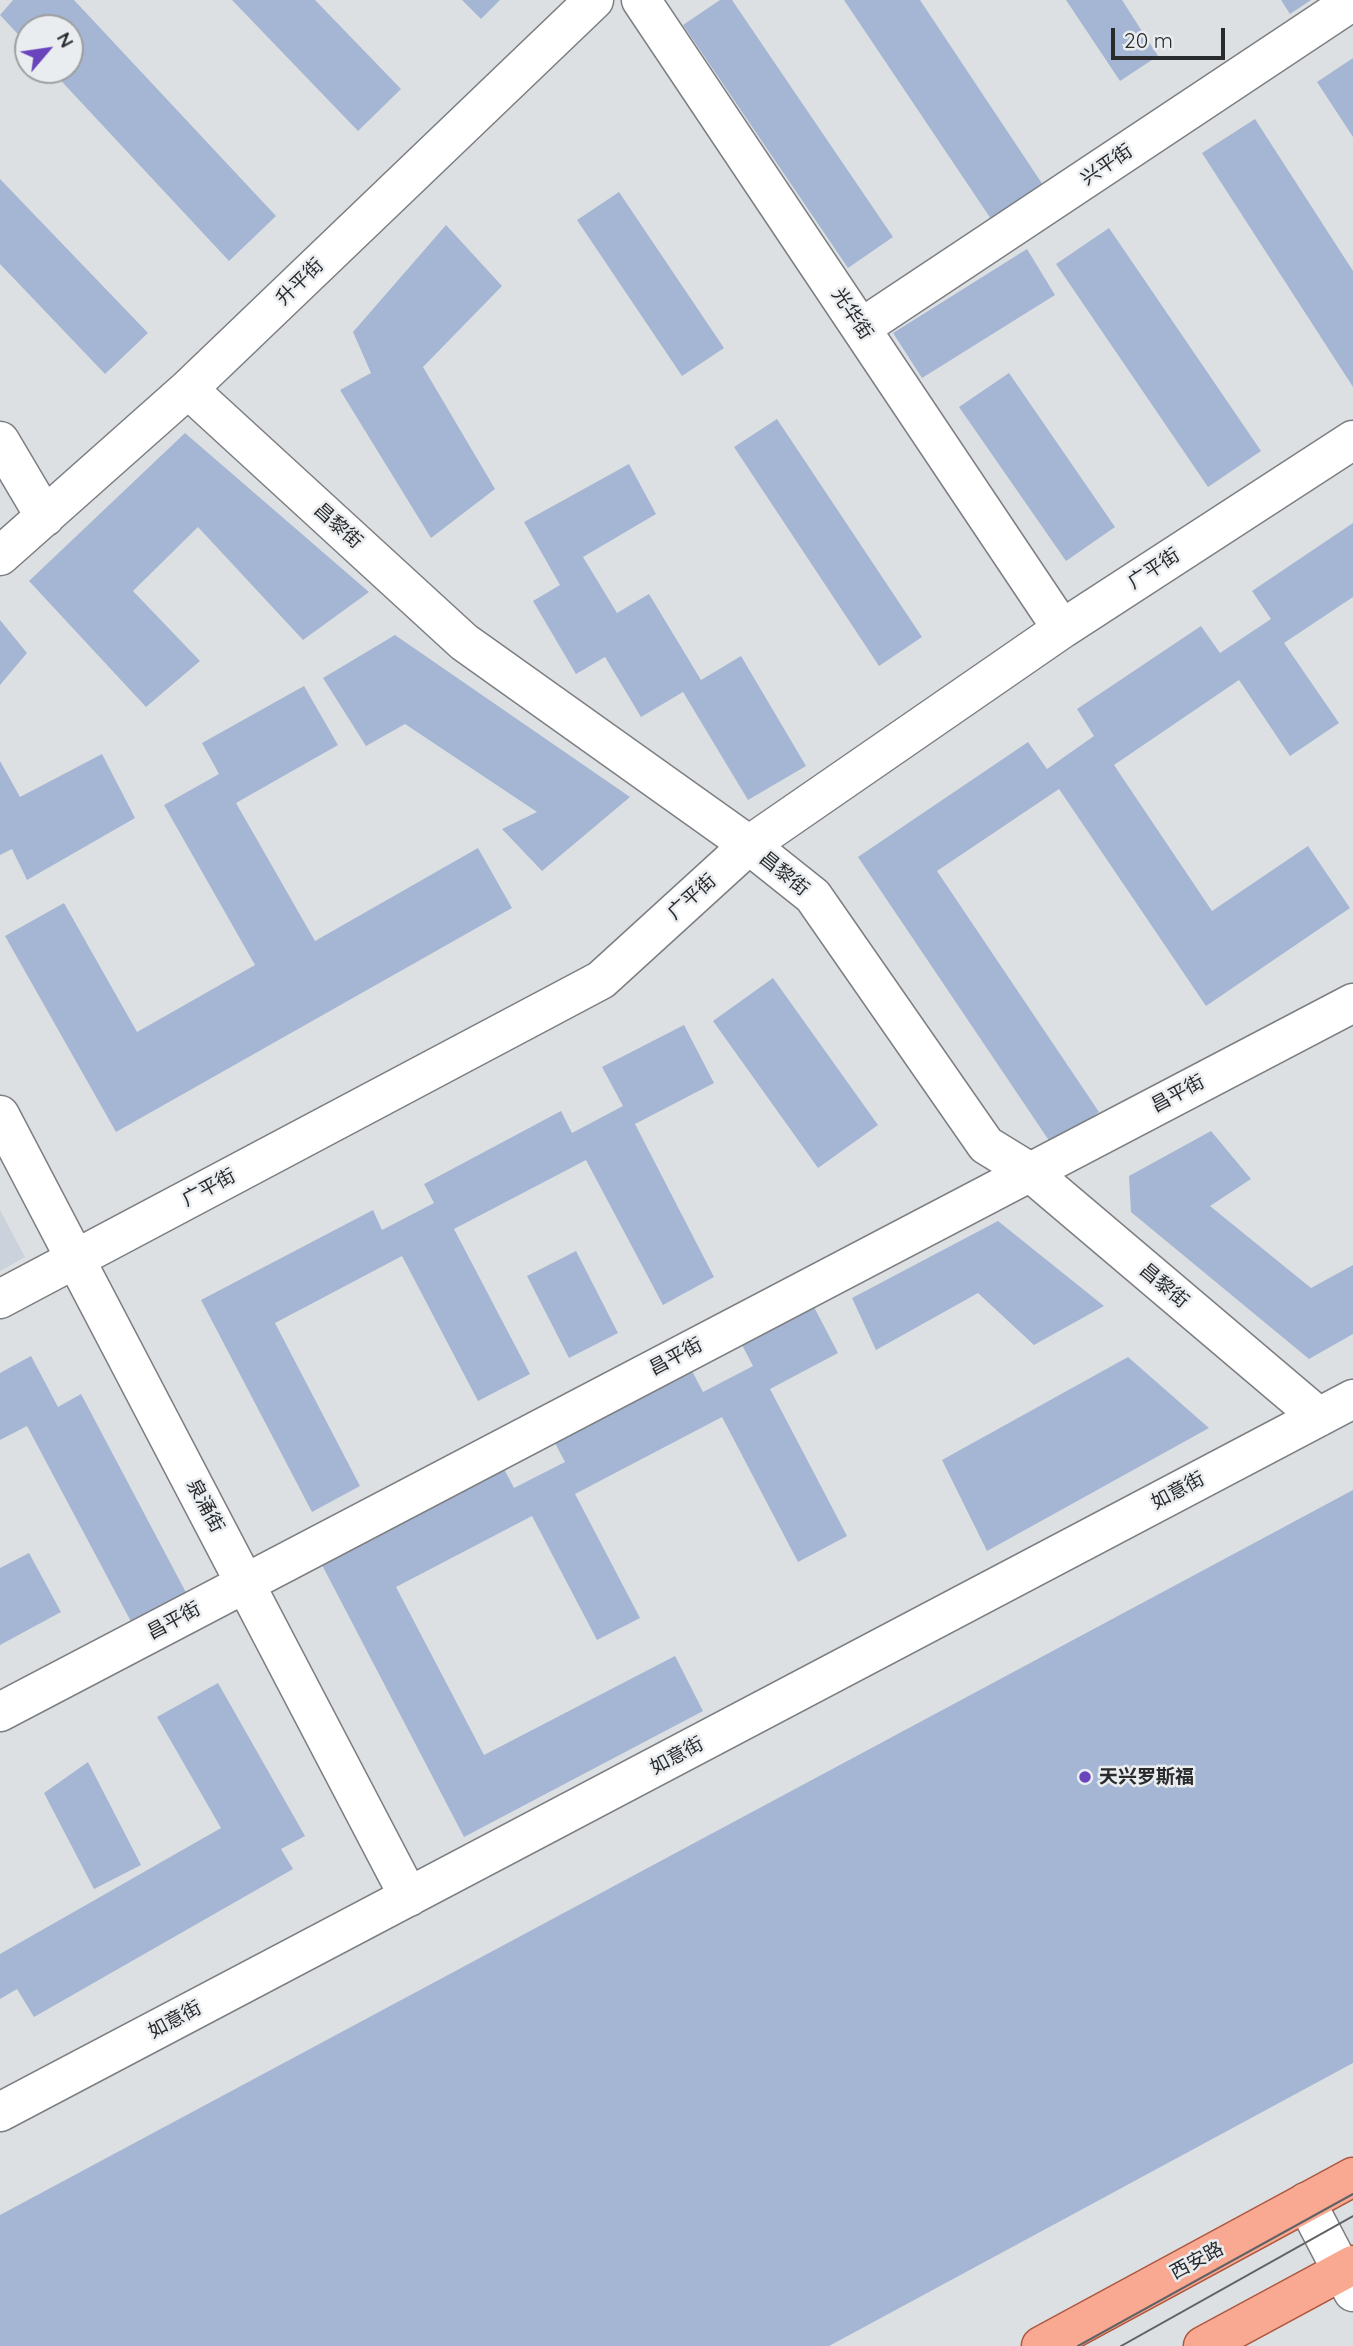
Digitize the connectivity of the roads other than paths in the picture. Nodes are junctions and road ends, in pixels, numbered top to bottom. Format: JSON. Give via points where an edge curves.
{"nodes":[{"id":1,"x":594,"y":0,"type":"edge"},
{"id":2,"x":641,"y":0,"type":"edge"},
{"id":3,"x":1353,"y":1,"type":"edge"},
{"id":4,"x":861,"y":328,"type":"junction"},
{"id":5,"x":188,"y":389,"type":"junction"},
{"id":6,"x":1353,"y":440,"type":"edge"},
{"id":7,"x":0,"y":441,"type":"edge"},
{"id":8,"x":45,"y":517,"type":"junction"},
{"id":9,"x":0,"y":556,"type":"edge"},
{"id":10,"x":1062,"y":629,"type":"junction"},
{"id":11,"x":749,"y":845,"type":"junction"},
{"id":12,"x":1353,"y":1003,"type":"edge"},
{"id":13,"x":0,"y":1115,"type":"edge"},
{"id":14,"x":1030,"y":1172,"type":"junction"},
{"id":15,"x":75,"y":1259,"type":"junction"},
{"id":16,"x":0,"y":1299,"type":"edge"},
{"id":17,"x":1353,"y":1399,"type":"edge"},
{"id":18,"x":1319,"y":1417,"type":"junction"},
{"id":19,"x":245,"y":1584,"type":"junction"},
{"id":20,"x":0,"y":1712,"type":"edge"},
{"id":21,"x":409,"y":1898,"type":"junction"},
{"id":22,"x":0,"y":2112,"type":"edge"},
{"id":23,"x":1353,"y":2177,"type":"edge"},
{"id":24,"x":1306,"y":2202,"type":"junction"},
{"id":25,"x":1349,"y":2275,"type":"edge"},
{"id":26,"x":1041,"y":2346,"type":"edge"},
{"id":27,"x":1203,"y":2346,"type":"edge"}],
"edges":[{"from":1,"to":5,"type":"street","name":"升平街"},
{"from":2,"to":4,"type":"street","name":"光华街"},
{"from":3,"to":4,"type":"street","name":"兴平街"},
{"from":4,"to":10,"type":"street","name":"光华街"},
{"from":5,"to":8,"type":"street","name":"升平街"},
{"from":5,"to":11,"type":"street","name":"昌黎街","via":[[464,642]]},
{"from":6,"to":10,"type":"street","name":"广平街"},
{"from":7,"to":8,"type":"street"},
{"from":8,"to":9,"type":"street","name":"升平街"},
{"from":10,"to":11,"type":"street","name":"广平街"},
{"from":11,"to":14,"type":"street","name":"昌黎街","via":[[813,896],[986,1145]]},
{"from":11,"to":15,"type":"street","name":"广平街","via":[[601,980]]},
{"from":12,"to":14,"type":"street","name":"昌平街"},
{"from":13,"to":15,"type":"street","name":"泉涌街"},
{"from":14,"to":18,"type":"street","name":"昌黎街"},
{"from":14,"to":19,"type":"street","name":"昌平街"},
{"from":15,"to":16,"type":"street","name":"广平街"},
{"from":15,"to":19,"type":"street","name":"泉涌街"},
{"from":17,"to":18,"type":"street","name":"如意街"},
{"from":18,"to":21,"type":"street","name":"如意街"},
{"from":19,"to":20,"type":"street","name":"昌平街"},
{"from":19,"to":21,"type":"street","name":"泉涌街"},
{"from":21,"to":22,"type":"street","name":"如意街"},
{"from":23,"to":24,"type":"main road","name":"西安路"},
{"from":24,"to":25,"type":"street"},
{"from":24,"to":26,"type":"main road","name":"西安路"},
{"from":25,"to":27,"type":"main road"}]}
